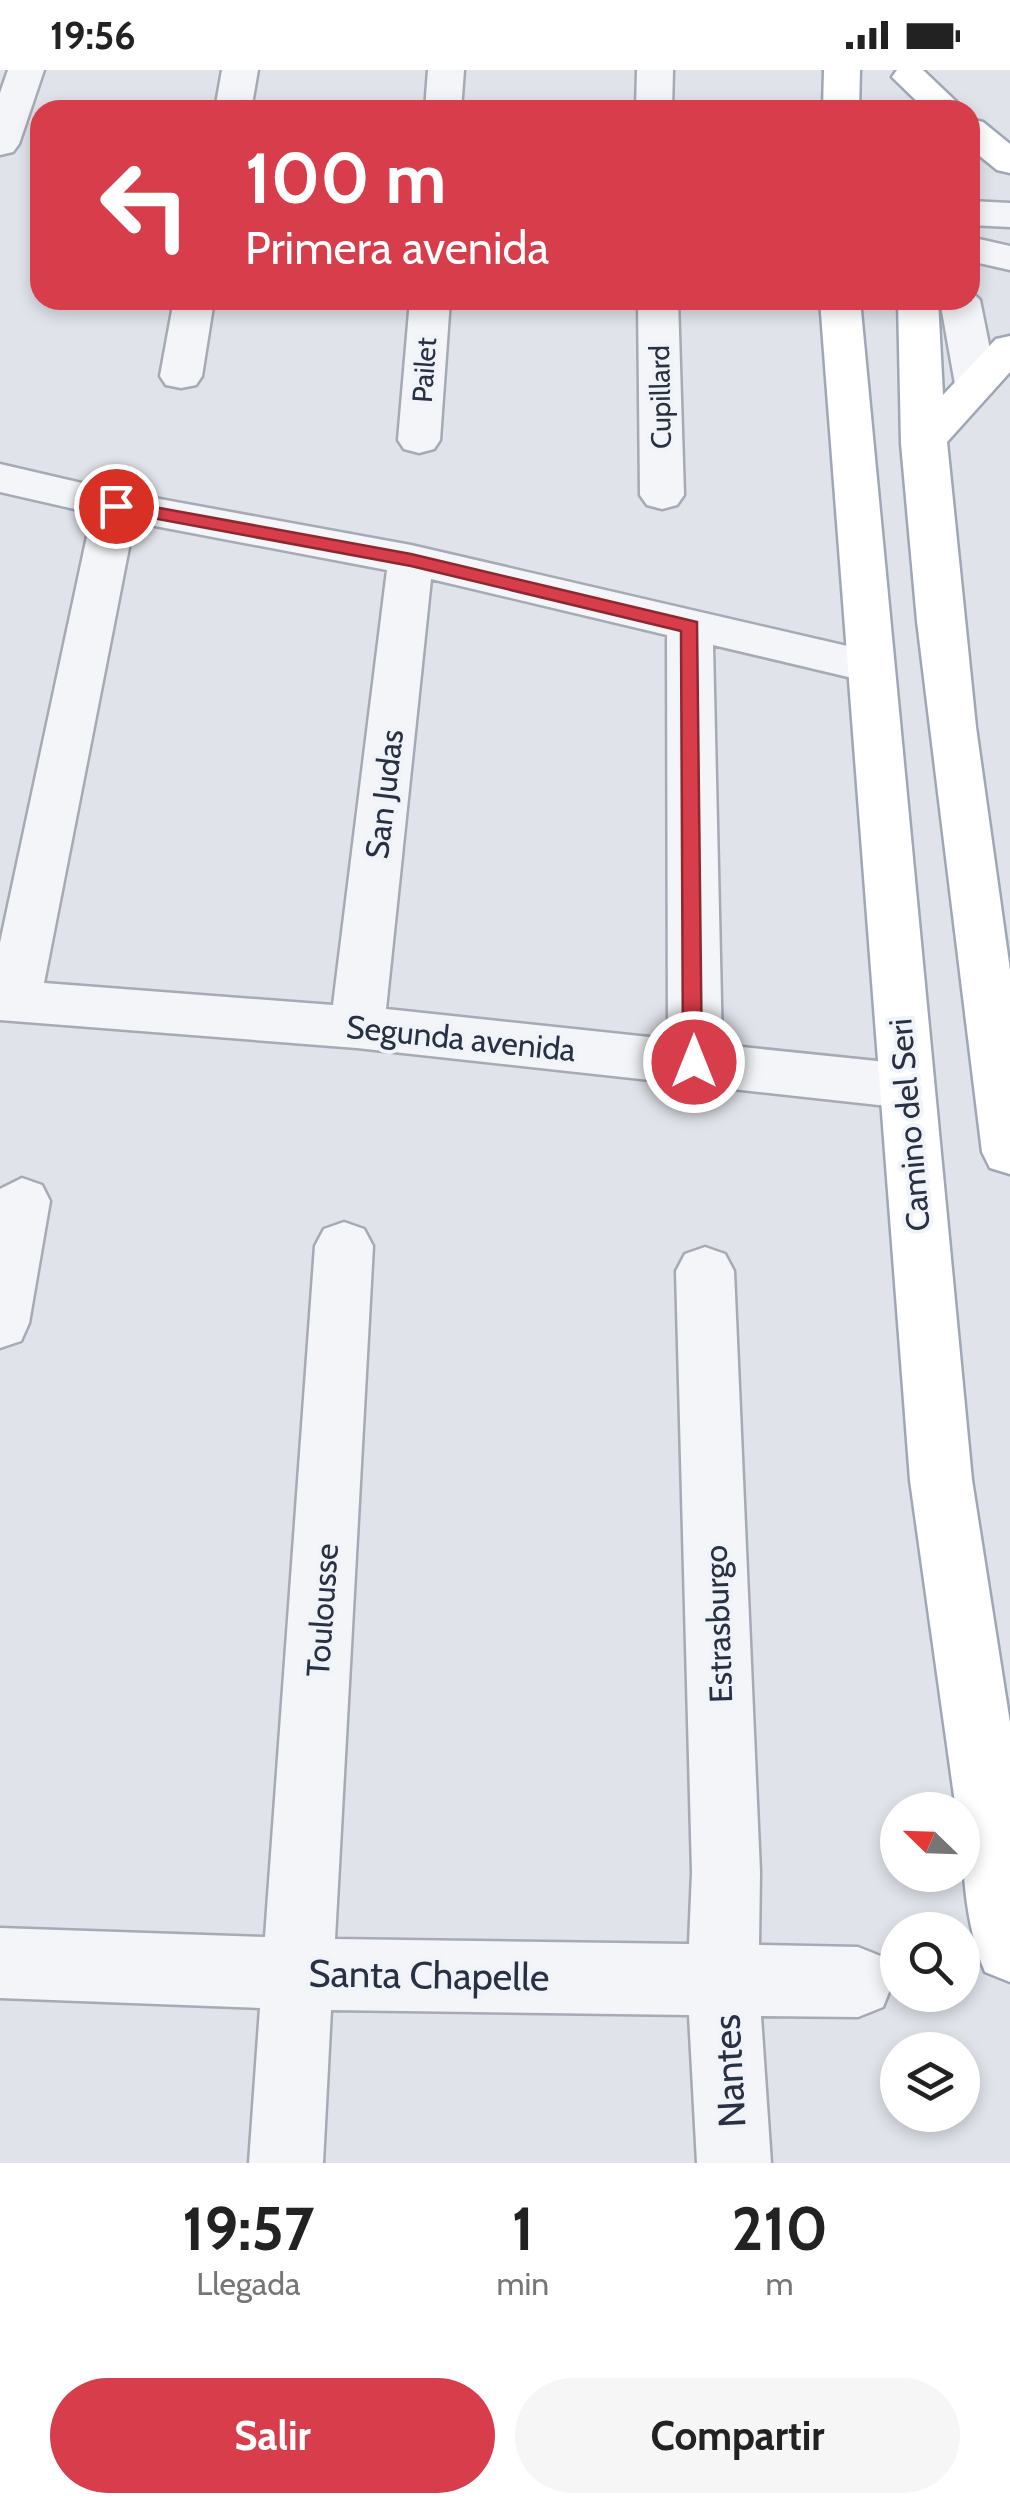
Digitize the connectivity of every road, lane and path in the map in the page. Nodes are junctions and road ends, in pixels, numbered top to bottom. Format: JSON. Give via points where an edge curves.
{"nodes":[{"id":1,"x":26,"y":70,"type":"edge"},
{"id":2,"x":240,"y":70,"type":"edge"},
{"id":3,"x":446,"y":70,"type":"edge"},
{"id":4,"x":656,"y":70,"type":"edge"},
{"id":5,"x":842,"y":70,"type":"edge"},
{"id":6,"x":910,"y":86,"type":"edge"},
{"id":7,"x":234,"y":100,"type":"edge"},
{"id":8,"x":444,"y":100,"type":"edge"},
{"id":9,"x":654,"y":100,"type":"edge"},
{"id":10,"x":841,"y":100,"type":"edge"},
{"id":11,"x":932,"y":100,"type":"edge"},
{"id":12,"x":980,"y":138,"type":"edge"},
{"id":13,"x":0,"y":144,"type":"edge"},
{"id":14,"x":30,"y":144,"type":"edge"},
{"id":15,"x":1010,"y":162,"type":"edge"},
{"id":16,"x":980,"y":214,"type":"edge"},
{"id":17,"x":1010,"y":215,"type":"edge"},
{"id":18,"x":980,"y":252,"type":"edge"},
{"id":19,"x":1010,"y":258,"type":"edge"},
{"id":20,"x":192,"y":310,"type":"edge"},
{"id":21,"x":429,"y":310,"type":"edge"},
{"id":22,"x":658,"y":310,"type":"edge"},
{"id":23,"x":841,"y":310,"type":"edge"},
{"id":24,"x":918,"y":310,"type":"edge"},
{"id":25,"x":962,"y":310,"type":"edge"},
{"id":26,"x":1010,"y":348,"type":"edge"},
{"id":27,"x":181,"y":376,"type":"dead end"},
{"id":28,"x":976,"y":384,"type":"junction"},
{"id":29,"x":419,"y":440,"type":"dead end"},
{"id":30,"x":922,"y":442,"type":"junction"},
{"id":31,"x":0,"y":478,"type":"edge"},
{"id":32,"x":662,"y":494,"type":"dead end"},
{"id":33,"x":116,"y":506,"type":"junction"},
{"id":34,"x":411,"y":560,"type":"junction"},
{"id":35,"x":690,"y":627,"type":"junction"},
{"id":36,"x":869,"y":666,"type":"junction"},
{"id":37,"x":7,"y":1001,"type":"edge"},
{"id":38,"x":358,"y":1027,"type":"junction"},
{"id":39,"x":694,"y":1062,"type":"junction"},
{"id":40,"x":906,"y":1086,"type":"junction"},
{"id":41,"x":1010,"y":1152,"type":"edge"},
{"id":42,"x":22,"y":1202,"type":"dead end"},
{"id":43,"x":344,"y":1246,"type":"dead end"},
{"id":44,"x":705,"y":1271,"type":"dead end"},
{"id":45,"x":0,"y":1322,"type":"edge"},
{"id":46,"x":1010,"y":1947,"type":"edge"},
{"id":47,"x":0,"y":1963,"type":"edge"},
{"id":48,"x":301,"y":1974,"type":"junction"},
{"id":49,"x":723,"y":1978,"type":"junction"},
{"id":50,"x":858,"y":1982,"type":"dead end"},
{"id":51,"x":286,"y":2163,"type":"edge"},
{"id":52,"x":734,"y":2163,"type":"edge"}],
"edges":[{"from":1,"to":13,"type":"street"},
{"from":2,"to":7,"type":"street"},
{"from":3,"to":8,"type":"street"},
{"from":4,"to":9,"type":"street"},
{"from":5,"to":10,"type":"main road"},
{"from":6,"to":11,"type":"main road"},
{"from":12,"to":15,"type":"main road"},
{"from":13,"to":14,"type":"street"},
{"from":16,"to":17,"type":"street"},
{"from":18,"to":19,"type":"street"},
{"from":20,"to":27,"type":"street"},
{"from":21,"to":29,"type":"street","name":"Pailet"},
{"from":22,"to":32,"type":"street","name":"Cupillard"},
{"from":23,"to":36,"type":"main road","name":"Camino del Seri"},
{"from":24,"to":30,"type":"main road"},
{"from":25,"to":28,"type":"street"},
{"from":26,"to":28,"type":"main road"},
{"from":28,"to":30,"type":"main road"},
{"from":30,"to":41,"type":"main road","via":[[970,880]]},
{"from":31,"to":33,"type":"street"},
{"from":33,"to":34,"type":"street"},
{"from":33,"to":37,"type":"street"},
{"from":34,"to":35,"type":"street"},
{"from":34,"to":38,"type":"street","name":"San Judas"},
{"from":35,"to":36,"type":"street"},
{"from":35,"to":39,"type":"street"},
{"from":36,"to":40,"type":"main road","name":"Camino del Seri"},
{"from":37,"to":38,"type":"street","name":"Segunda avenida"},
{"from":38,"to":39,"type":"street","name":"Segunda avenida"},
{"from":39,"to":40,"type":"street","name":"Segunda avenida"},
{"from":40,"to":46,"type":"main road","name":"Camino del Seri","via":[[941,1480]]},
{"from":42,"to":45,"type":"street"},
{"from":43,"to":48,"type":"street","name":"Toulousse"},
{"from":44,"to":49,"type":"street","name":"Estrasburgo","via":[[726,1872]]},
{"from":47,"to":48,"type":"street","name":"Santa Chapelle"},
{"from":48,"to":49,"type":"street","name":"Santa Chapelle"},
{"from":48,"to":51,"type":"street","name":"Toulousse"},
{"from":49,"to":50,"type":"street","name":"Santa Chapelle"},
{"from":49,"to":52,"type":"street","name":"Nantes"}]}
